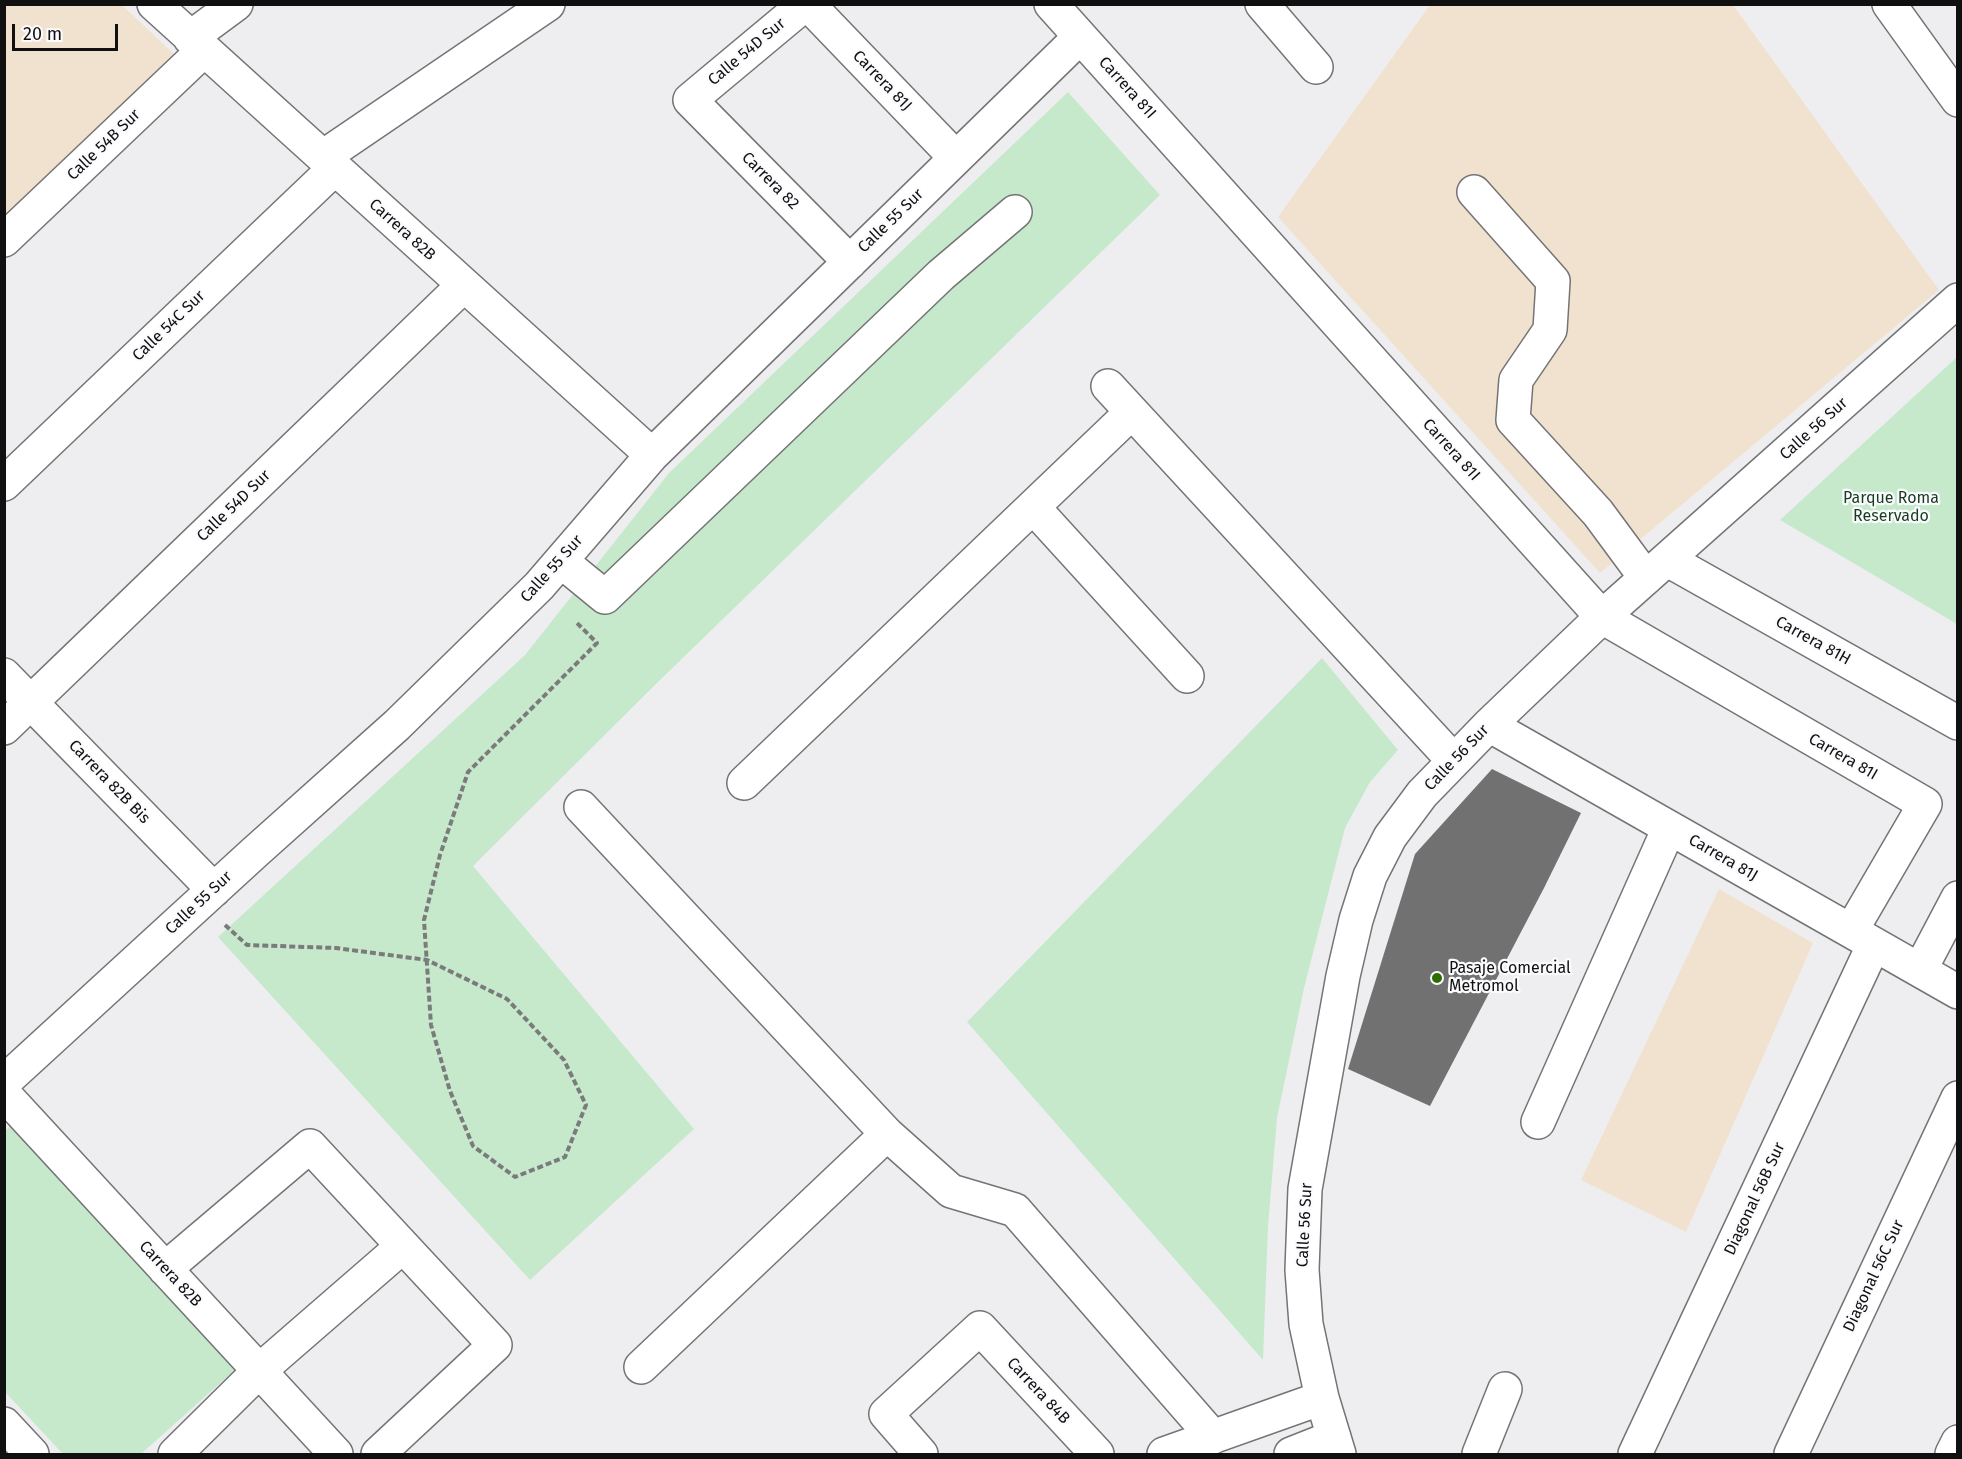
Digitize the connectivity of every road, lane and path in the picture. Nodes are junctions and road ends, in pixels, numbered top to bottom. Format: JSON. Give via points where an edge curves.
{"nodes":[{"id":1,"x":154,"y":4,"type":"edge"},
{"id":2,"x":236,"y":4,"type":"edge"},
{"id":3,"x":548,"y":4,"type":"edge"},
{"id":4,"x":806,"y":4,"type":"edge"},
{"id":5,"x":1051,"y":4,"type":"edge"},
{"id":6,"x":1262,"y":4,"type":"edge"},
{"id":7,"x":1889,"y":4,"type":"edge"},
{"id":8,"x":1080,"y":37,"type":"junction"},
{"id":9,"x":197,"y":44,"type":"junction"},
{"id":10,"x":1316,"y":67,"type":"dead end"},
{"id":11,"x":690,"y":100,"type":"joint"},
{"id":12,"x":1958,"y":100,"type":"edge"},
{"id":13,"x":956,"y":158,"type":"junction"},
{"id":14,"x":329,"y":163,"type":"junction"},
{"id":15,"x":1474,"y":192,"type":"dead end"},
{"id":16,"x":1016,"y":212,"type":"dead end"},
{"id":17,"x":4,"y":240,"type":"edge"},
{"id":18,"x":850,"y":262,"type":"junction"},
{"id":19,"x":464,"y":285,"type":"junction"},
{"id":20,"x":1958,"y":300,"type":"edge"},
{"id":21,"x":1108,"y":386,"type":"dead end"},
{"id":22,"x":1132,"y":412,"type":"junction"},
{"id":23,"x":652,"y":455,"type":"junction"},
{"id":24,"x":4,"y":483,"type":"edge"},
{"id":25,"x":1033,"y":507,"type":"junction"},
{"id":26,"x":561,"y":561,"type":"junction"},
{"id":27,"x":1657,"y":569,"type":"junction"},
{"id":28,"x":539,"y":586,"type":"junction"},
{"id":29,"x":1602,"y":617,"type":"junction"},
{"id":30,"x":4,"y":675,"type":"edge"},
{"id":31,"x":1187,"y":676,"type":"dead end"},
{"id":32,"x":31,"y":702,"type":"junction"},
{"id":33,"x":1958,"y":723,"type":"edge"},
{"id":34,"x":1488,"y":725,"type":"junction"},
{"id":35,"x":4,"y":728,"type":"edge"},
{"id":36,"x":1454,"y":761,"type":"junction"},
{"id":37,"x":744,"y":783,"type":"dead end"},
{"id":38,"x":1925,"y":804,"type":"joint"},
{"id":39,"x":582,"y":807,"type":"dead end"},
{"id":40,"x":1669,"y":828,"type":"junction"},
{"id":41,"x":207,"y":896,"type":"junction"},
{"id":42,"x":1958,"y":898,"type":"edge"},
{"id":43,"x":1863,"y":937,"type":"junction"},
{"id":44,"x":427,"y":960,"type":"junction"},
{"id":45,"x":1920,"y":970,"type":"junction"},
{"id":46,"x":1958,"y":992,"type":"edge"},
{"id":47,"x":4,"y":1082,"type":"edge"},
{"id":48,"x":4,"y":1094,"type":"edge"},
{"id":49,"x":1958,"y":1098,"type":"edge"},
{"id":50,"x":1538,"y":1122,"type":"dead end"},
{"id":51,"x":888,"y":1134,"type":"junction"},
{"id":52,"x":403,"y":1246,"type":"junction"},
{"id":53,"x":165,"y":1269,"type":"junction"},
{"id":54,"x":641,"y":1367,"type":"dead end"},
{"id":55,"x":259,"y":1371,"type":"junction"},
{"id":56,"x":1505,"y":1389,"type":"dead end"},
{"id":57,"x":1322,"y":1398,"type":"junction"},
{"id":58,"x":4,"y":1424,"type":"edge"},
{"id":59,"x":1213,"y":1437,"type":"junction"},
{"id":60,"x":1958,"y":1442,"type":"edge"},
{"id":61,"x":1336,"y":1446,"type":"edge"},
{"id":62,"x":32,"y":1455,"type":"edge"},
{"id":63,"x":175,"y":1455,"type":"edge"},
{"id":64,"x":336,"y":1455,"type":"edge"},
{"id":65,"x":378,"y":1455,"type":"edge"},
{"id":66,"x":921,"y":1455,"type":"edge"},
{"id":67,"x":1097,"y":1455,"type":"edge"},
{"id":68,"x":1164,"y":1455,"type":"edge"},
{"id":69,"x":1291,"y":1455,"type":"edge"},
{"id":70,"x":1479,"y":1455,"type":"edge"},
{"id":71,"x":1635,"y":1455,"type":"edge"},
{"id":72,"x":1791,"y":1455,"type":"edge"},
{"id":73,"x":1952,"y":1455,"type":"edge"}],
"edges":[{"from":1,"to":9,"type":"street","name":"Carrera 82B"},
{"from":2,"to":9,"type":"street","name":"Calle 54B Sur"},
{"from":3,"to":14,"type":"street","name":"Calle 54C Sur"},
{"from":4,"to":11,"type":"street","name":"Calle 54D Sur"},
{"from":4,"to":13,"type":"street","name":"Carrera 81J"},
{"from":5,"to":8,"type":"street","name":"Carrera 81I"},
{"from":6,"to":10,"type":"street"},
{"from":7,"to":12,"type":"street"},
{"from":8,"to":13,"type":"street","name":"Calle 55 Sur"},
{"from":8,"to":29,"type":"street","name":"Carrera 81I"},
{"from":9,"to":14,"type":"street","name":"Carrera 82B"},
{"from":9,"to":17,"type":"street","name":"Calle 54B Sur"},
{"from":11,"to":18,"type":"street","name":"Carrera 82"},
{"from":13,"to":18,"type":"street","name":"Calle 55 Sur"},
{"from":14,"to":19,"type":"street","name":"Carrera 82B"},
{"from":14,"to":24,"type":"street","name":"Calle 54C Sur"},
{"from":15,"to":27,"type":"street","via":[[1553,281],[1550,330],[1516,380],[1513,420],[1598,513]]},
{"from":16,"to":26,"type":"street","via":[[941,275],[605,597]]},
{"from":18,"to":23,"type":"street","name":"Calle 55 Sur"},
{"from":19,"to":23,"type":"street","name":"Carrera 82B"},
{"from":19,"to":32,"type":"street","name":"Calle 54D Sur"},
{"from":20,"to":27,"type":"street","name":"Calle 56 Sur"},
{"from":21,"to":22,"type":"street"},
{"from":22,"to":25,"type":"street"},
{"from":22,"to":36,"type":"street"},
{"from":23,"to":26,"type":"street","name":"Calle 55 Sur"},
{"from":25,"to":31,"type":"street"},
{"from":25,"to":37,"type":"street"},
{"from":26,"to":28,"type":"street","name":"Calle 55 Sur"},
{"from":27,"to":29,"type":"street","name":"Calle 56 Sur"},
{"from":27,"to":33,"type":"street","name":"Carrera 81H"},
{"from":28,"to":41,"type":"street","name":"Calle 55 Sur","via":[[397,725]]},
{"from":28,"to":44,"type":"path","via":[[597,643],[468,772],[440,855],[424,920]]},
{"from":29,"to":34,"type":"street","name":"Calle 56 Sur"},
{"from":29,"to":38,"type":"street","name":"Carrera 81I"},
{"from":30,"to":32,"type":"street","name":"Carrera 82B Bis"},
{"from":32,"to":35,"type":"street","name":"Calle 54D Sur"},
{"from":32,"to":41,"type":"street","name":"Carrera 82B Bis"},
{"from":34,"to":36,"type":"street","name":"Calle 56 Sur"},
{"from":34,"to":40,"type":"street","name":"Carrera 81J"},
{"from":36,"to":57,"type":"street","name":"Calle 56 Sur","via":[[1422,794],[1390,837],[1370,876],[1342,976],[1302,1224],[1306,1324]]},
{"from":38,"to":43,"type":"street","name":"Diagonal 56B Sur"},
{"from":39,"to":51,"type":"street"},
{"from":40,"to":43,"type":"street","name":"Carrera 81J"},
{"from":40,"to":50,"type":"street"},
{"from":41,"to":44,"type":"path","via":[[247,945],[336,948]]},
{"from":41,"to":47,"type":"street","name":"Calle 55 Sur"},
{"from":42,"to":45,"type":"street"},
{"from":43,"to":45,"type":"street","name":"Carrera 81J"},
{"from":43,"to":71,"type":"street","name":"Diagonal 56B Sur"},
{"from":44,"to":44,"type":"path","via":[[507,999],[564,1060],[586,1105],[564,1157],[515,1177],[473,1146],[450,1090],[431,1025]]},
{"from":45,"to":46,"type":"street","name":"Carrera 81J"},
{"from":48,"to":53,"type":"street","name":"Carrera 82B"},
{"from":49,"to":72,"type":"street","name":"Diagonal 56C Sur"},
{"from":51,"to":54,"type":"street"},
{"from":51,"to":59,"type":"street","via":[[951,1191],[1015,1210]]},
{"from":52,"to":53,"type":"street","via":[[310,1146]]},
{"from":52,"to":55,"type":"street"},
{"from":52,"to":65,"type":"street","via":[[495,1345]]},
{"from":53,"to":55,"type":"street","name":"Carrera 82B"},
{"from":55,"to":63,"type":"street"},
{"from":55,"to":64,"type":"street","name":"Carrera 82B"},
{"from":56,"to":70,"type":"street"},
{"from":57,"to":59,"type":"street"},
{"from":57,"to":61,"type":"street","name":"Calle 56 Sur"},
{"from":58,"to":62,"type":"street"},
{"from":59,"to":68,"type":"street"},
{"from":60,"to":73,"type":"street"},
{"from":61,"to":69,"type":"street"},
{"from":66,"to":67,"type":"street","name":"Carrera 84B","via":[[886,1414],[980,1328]]}]}
